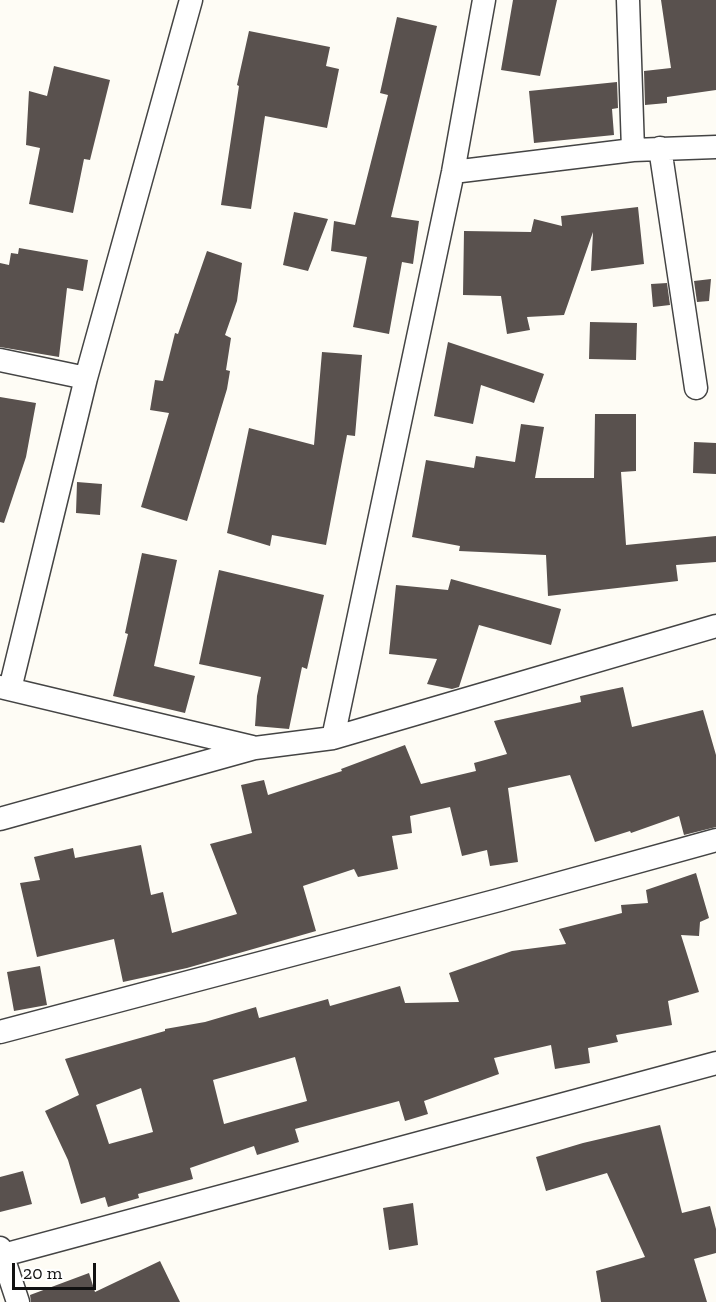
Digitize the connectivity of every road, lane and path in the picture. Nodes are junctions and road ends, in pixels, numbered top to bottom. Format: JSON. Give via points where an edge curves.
{"nodes":[{"id":1,"x":191,"y":0,"type":"edge"},
{"id":2,"x":484,"y":0,"type":"edge"},
{"id":3,"x":628,"y":0,"type":"edge"},
{"id":4,"x":716,"y":147,"type":"edge"},
{"id":5,"x":660,"y":148,"type":"junction"},
{"id":6,"x":633,"y":150,"type":"junction"},
{"id":7,"x":453,"y":172,"type":"junction"},
{"id":8,"x":0,"y":360,"type":"edge"},
{"id":9,"x":86,"y":378,"type":"junction"},
{"id":10,"x":696,"y":388,"type":"dead end"},
{"id":11,"x":716,"y":626,"type":"edge"},
{"id":12,"x":5,"y":688,"type":"edge"},
{"id":13,"x":333,"y":738,"type":"junction"},
{"id":14,"x":255,"y":748,"type":"junction"},
{"id":15,"x":0,"y":819,"type":"edge"},
{"id":16,"x":716,"y":840,"type":"edge"},
{"id":17,"x":0,"y":1032,"type":"edge"},
{"id":18,"x":716,"y":1063,"type":"edge"},
{"id":19,"x":1,"y":1253,"type":"edge"},
{"id":20,"x":18,"y":1302,"type":"edge"}],
"edges":[{"from":1,"to":9,"type":"street"},
{"from":2,"to":7,"type":"street"},
{"from":3,"to":6,"type":"street"},
{"from":4,"to":5,"type":"street"},
{"from":5,"to":6,"type":"street"},
{"from":5,"to":10,"type":"street"},
{"from":6,"to":7,"type":"street"},
{"from":7,"to":13,"type":"street"},
{"from":8,"to":9,"type":"street"},
{"from":9,"to":12,"type":"street"},
{"from":11,"to":13,"type":"street"},
{"from":12,"to":14,"type":"street"},
{"from":13,"to":14,"type":"street"},
{"from":14,"to":15,"type":"street"},
{"from":16,"to":17,"type":"street"},
{"from":18,"to":19,"type":"street"},
{"from":19,"to":20,"type":"street"}]}
